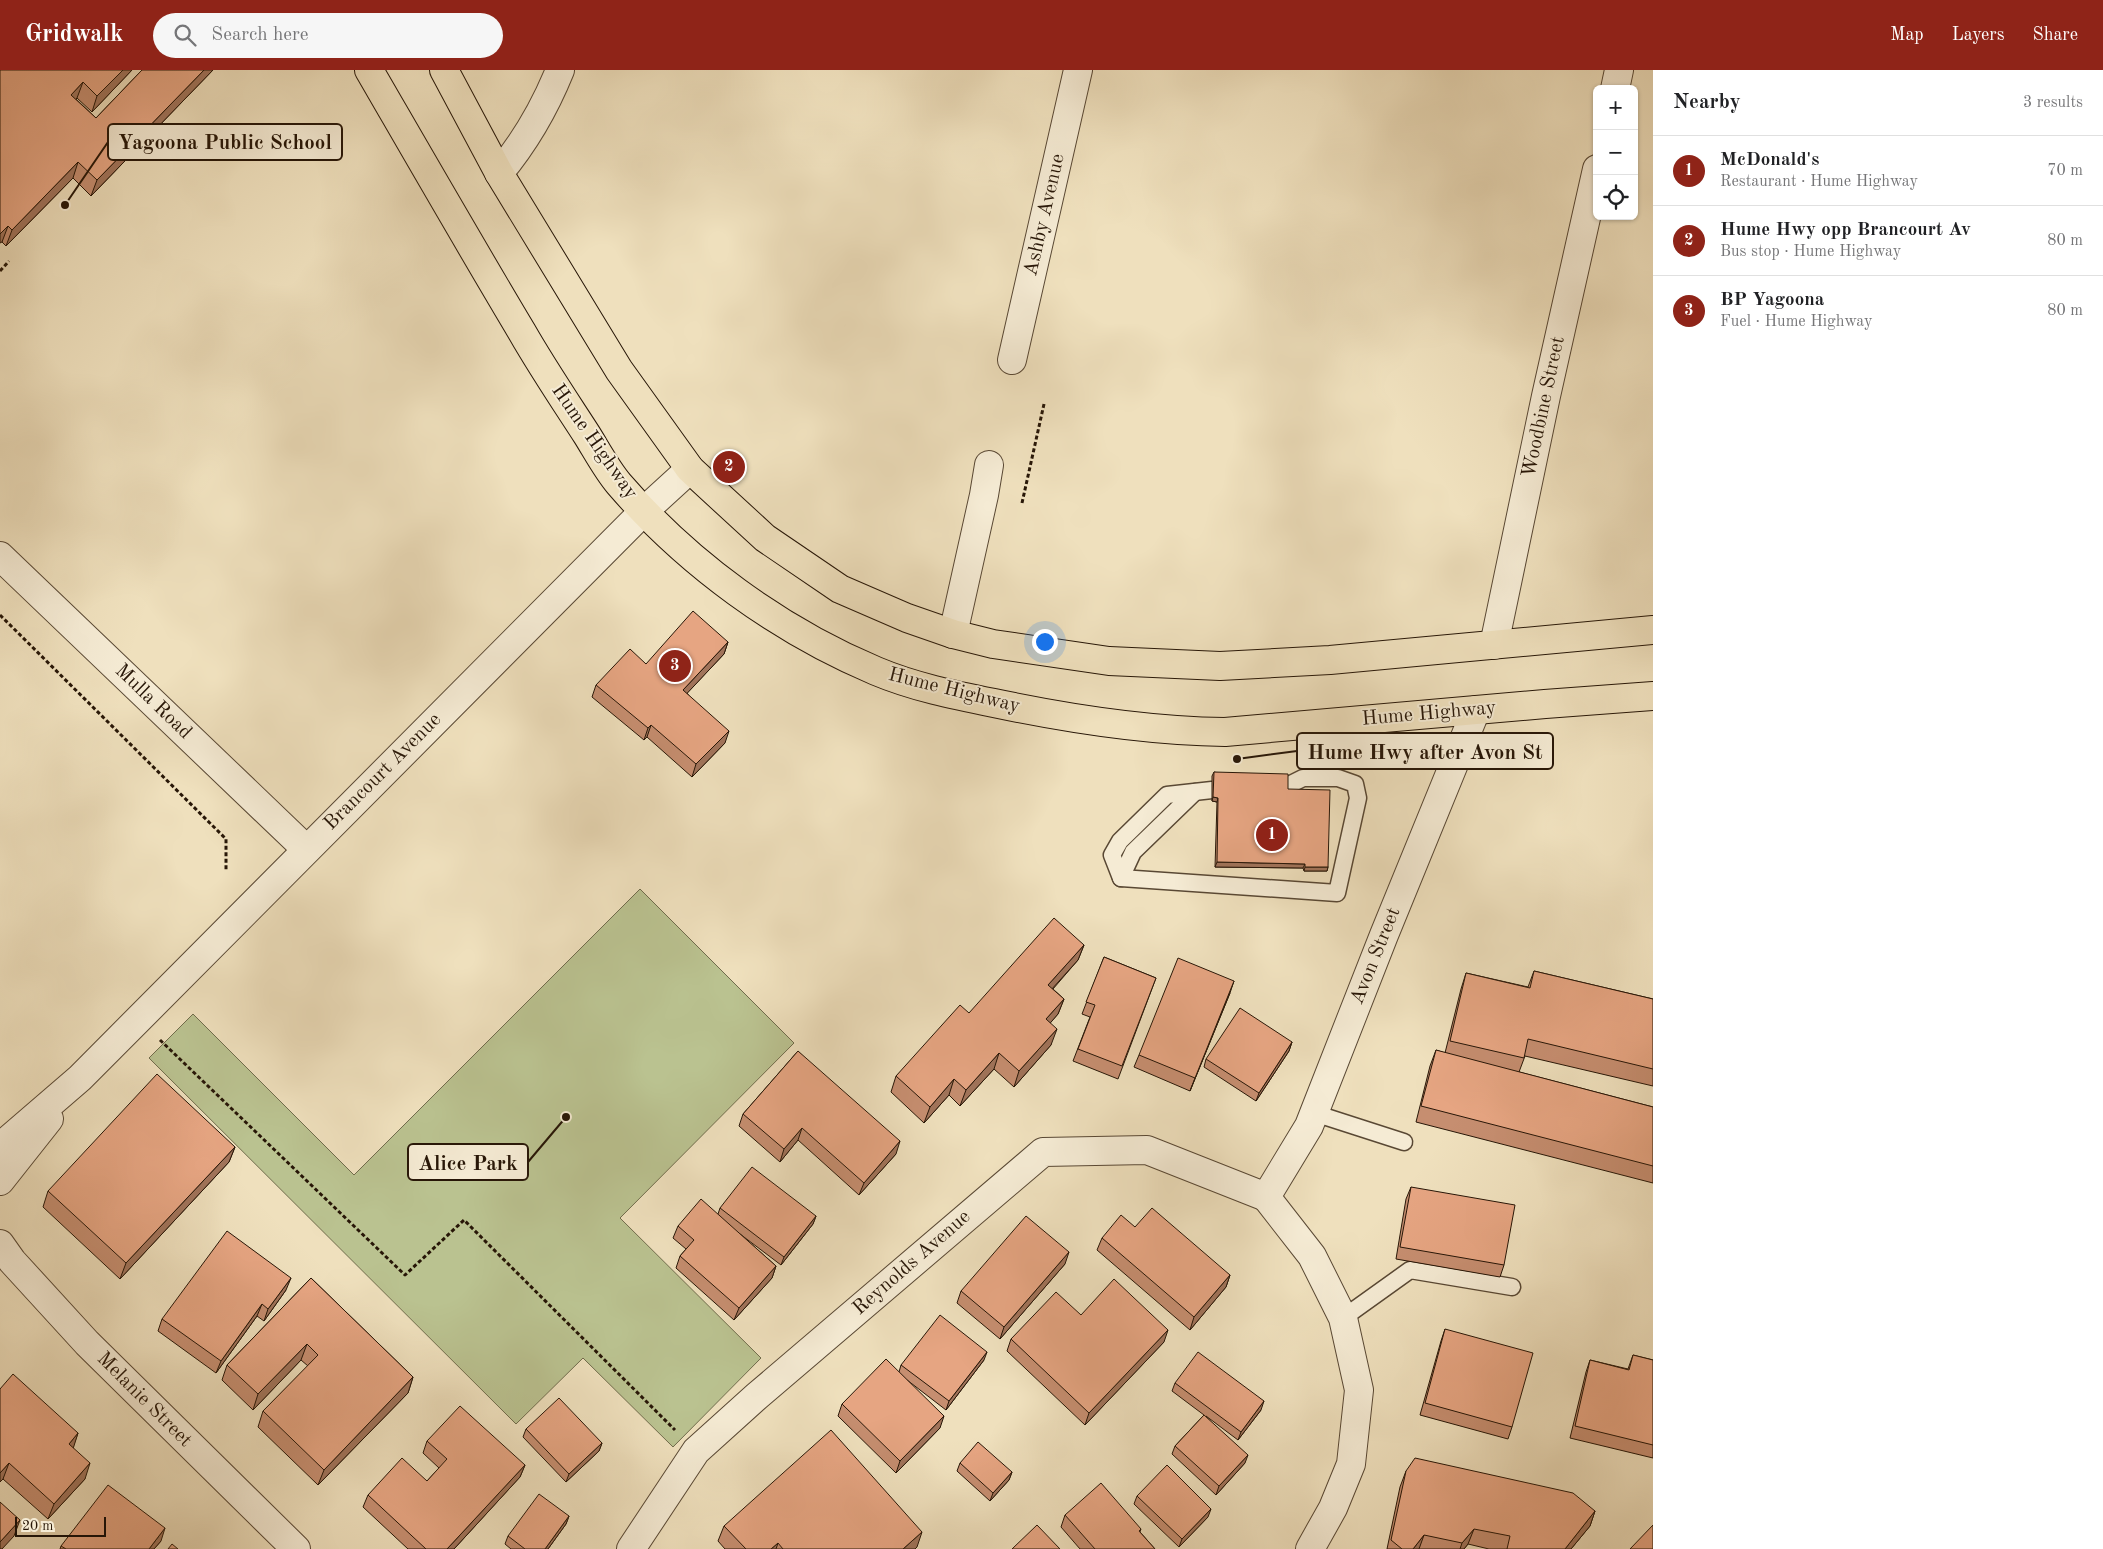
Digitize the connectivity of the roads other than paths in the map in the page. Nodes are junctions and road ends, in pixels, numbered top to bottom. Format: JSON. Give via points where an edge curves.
{"nodes":[{"id":1,"x":369,"y":70,"type":"edge"},
{"id":2,"x":444,"y":70,"type":"edge"},
{"id":3,"x":560,"y":70,"type":"edge"},
{"id":4,"x":1078,"y":70,"type":"edge"},
{"id":5,"x":1619,"y":70,"type":"edge"},
{"id":6,"x":1616,"y":85,"type":"edge"},
{"id":7,"x":499,"y":173,"type":"junction"},
{"id":8,"x":1596,"y":175,"type":"edge"},
{"id":9,"x":1012,"y":360,"type":"dead end"},
{"id":10,"x":989,"y":465,"type":"dead end"},
{"id":11,"x":690,"y":469,"type":"junction"},
{"id":12,"x":644,"y":510,"type":"junction"},
{"id":13,"x":0,"y":556,"type":"edge"},
{"id":14,"x":1653,"y":630,"type":"edge"},
{"id":15,"x":953,"y":634,"type":"junction"},
{"id":16,"x":1494,"y":645,"type":"junction"},
{"id":17,"x":1653,"y":696,"type":"edge"},
{"id":18,"x":1476,"y":710,"type":"junction"},
{"id":19,"x":306,"y":849,"type":"junction"},
{"id":20,"x":1338,"y":893,"type":"joint"},
{"id":21,"x":80,"y":1078,"type":"junction"},
{"id":22,"x":1314,"y":1113,"type":"junction"},
{"id":23,"x":1404,"y":1142,"type":"dead end"},
{"id":24,"x":0,"y":1147,"type":"edge"},
{"id":25,"x":0,"y":1181,"type":"edge"},
{"id":26,"x":1266,"y":1198,"type":"junction"},
{"id":27,"x":6,"y":1253,"type":"edge"},
{"id":28,"x":1512,"y":1287,"type":"dead end"},
{"id":29,"x":1343,"y":1318,"type":"junction"},
{"id":30,"x":296,"y":1549,"type":"edge"},
{"id":31,"x":631,"y":1549,"type":"edge"},
{"id":32,"x":1310,"y":1549,"type":"edge"}],
"edges":[{"from":1,"to":12,"type":"highway","name":"Hume Highway","via":[[543,368],[617,482]]},
{"from":2,"to":7,"type":"highway"},
{"from":3,"to":7,"type":"street","via":[[518,150]]},
{"from":4,"to":9,"type":"street","name":"Ashby Avenue"},
{"from":5,"to":6,"type":"street"},
{"from":7,"to":11,"type":"highway","via":[[619,370]]},
{"from":8,"to":16,"type":"street","name":"Woodbine Street"},
{"from":10,"to":15,"type":"street"},
{"from":11,"to":12,"type":"street","name":"Brancourt Avenue"},
{"from":11,"to":15,"type":"highway","via":[[765,538],[840,589]]},
{"from":12,"to":18,"type":"highway","name":"Hume Highway","via":[[660,528],[714,573],[777,620],[878,672],[951,694],[1052,716],[1180,732],[1225,732]]},
{"from":12,"to":19,"type":"street","name":"Brancourt Avenue"},
{"from":13,"to":19,"type":"street","name":"Mulla Road"},
{"from":14,"to":16,"type":"highway"},
{"from":15,"to":16,"type":"highway","via":[[993,644],[1109,661],[1220,666]]},
{"from":17,"to":18,"type":"highway","name":"Hume Highway"},
{"from":18,"to":22,"type":"street","name":"Avon Street"},
{"from":19,"to":21,"type":"street","name":"Brancourt Avenue"},
{"from":20,"to":20,"type":"lane","via":[[1121,878],[1112,855],[1120,841],[1168,794],[1287,786],[1303,778],[1338,778],[1355,784],[1358,798]]},
{"from":21,"to":24,"type":"street","name":"Brancourt Avenue"},
{"from":21,"to":25,"type":"street","name":"Brancourt Avenue"},
{"from":22,"to":23,"type":"lane"},
{"from":22,"to":26,"type":"street","name":"Avon Street"},
{"from":26,"to":29,"type":"street","via":[[1312,1256]]},
{"from":26,"to":31,"type":"street","name":"Reynolds Avenue","via":[[1147,1150],[1043,1152],[696,1451]]},
{"from":27,"to":30,"type":"street","name":"Melanie Street","via":[[87,1343]]},
{"from":28,"to":29,"type":"lane","via":[[1410,1270]]},
{"from":29,"to":32,"type":"street","via":[[1359,1390],[1351,1464],[1334,1508]]}]}
